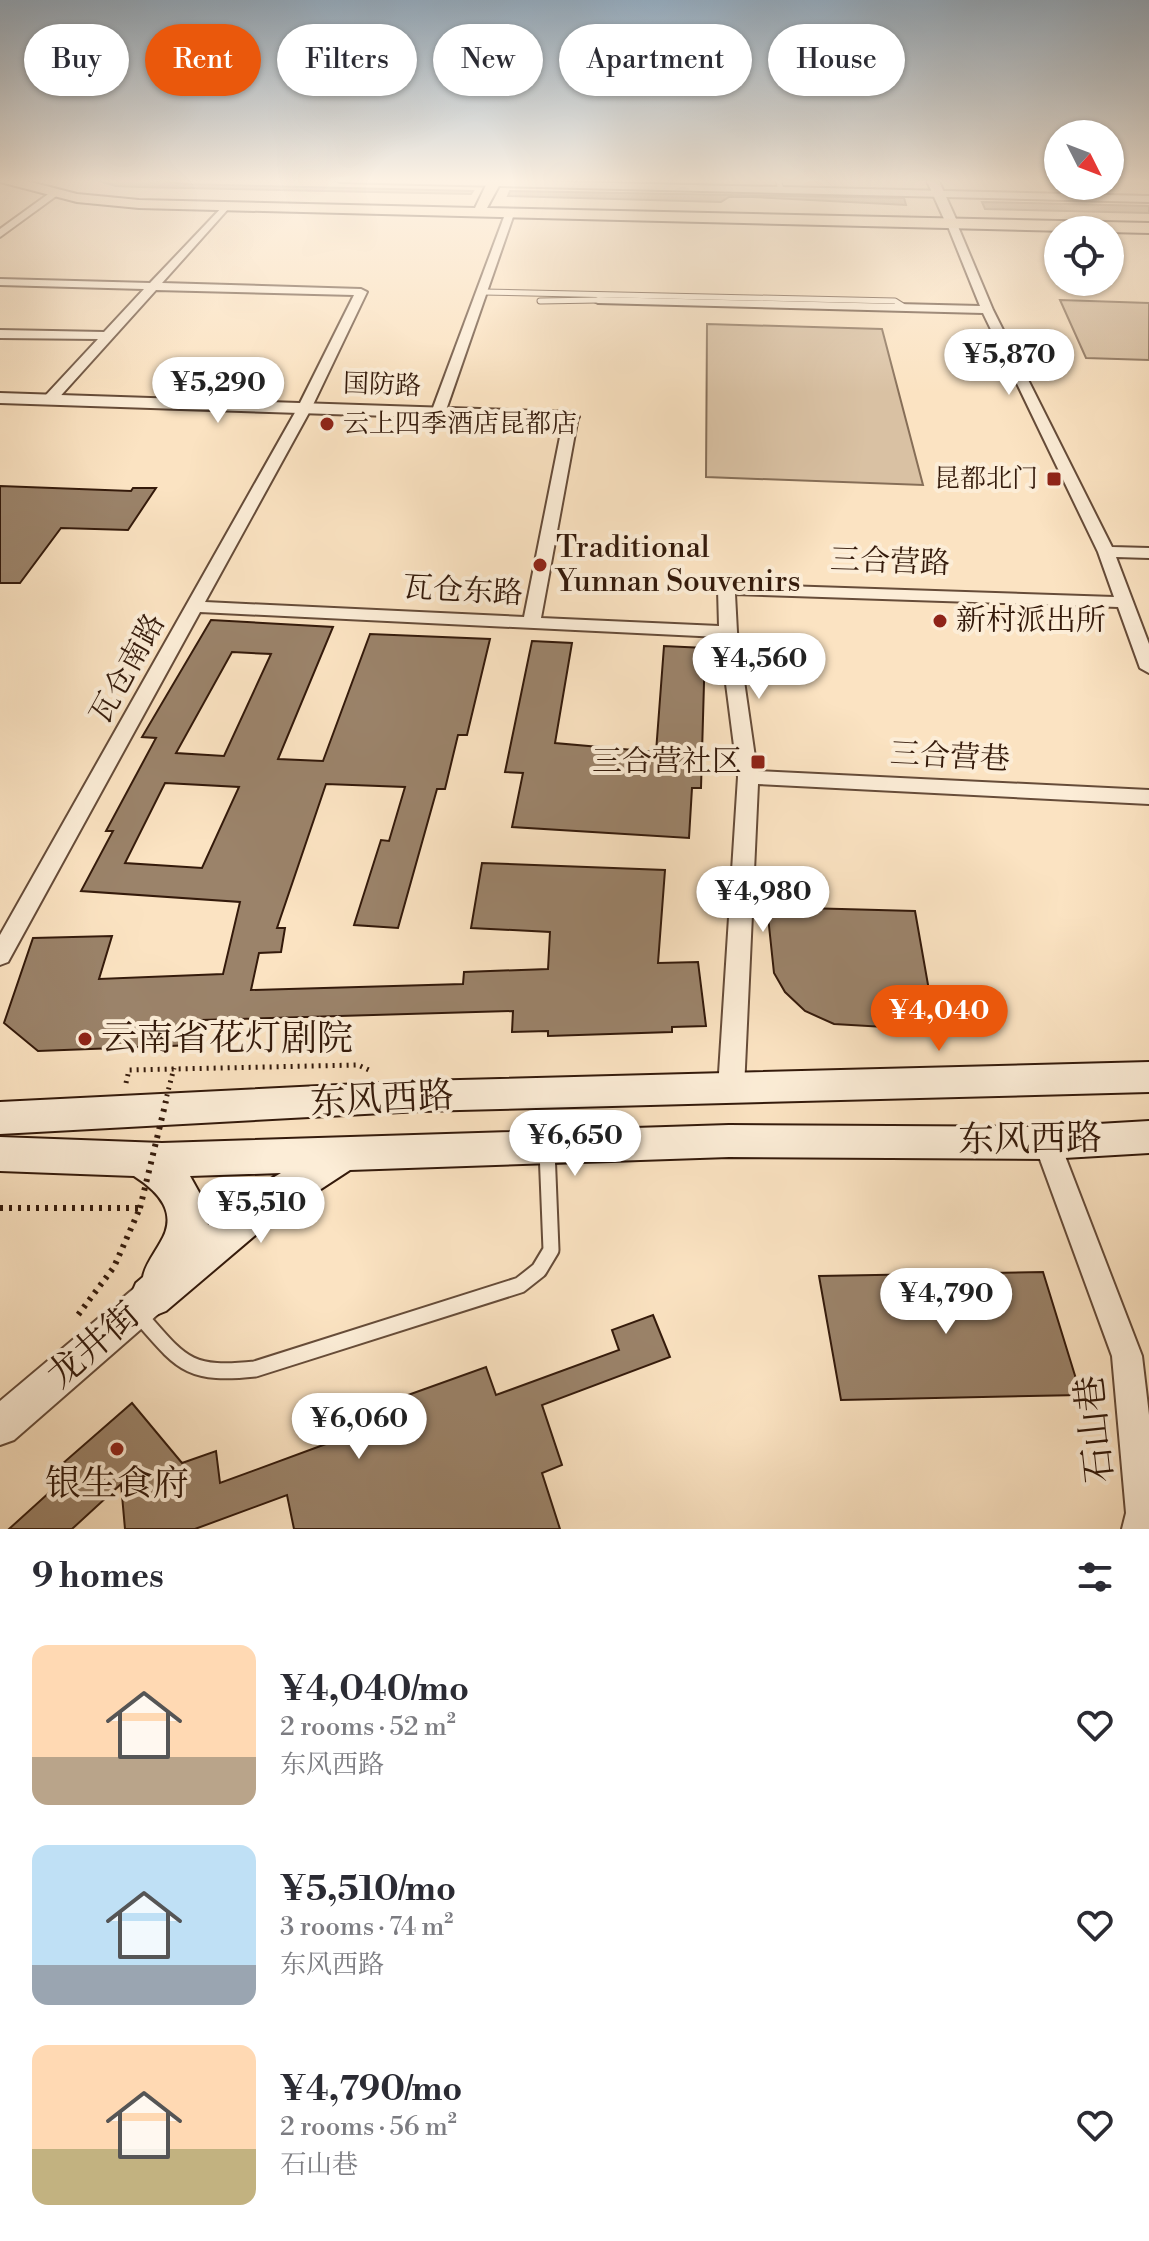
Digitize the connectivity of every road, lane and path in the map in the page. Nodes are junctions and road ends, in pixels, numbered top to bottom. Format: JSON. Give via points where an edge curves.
{"nodes":[{"id":1,"x":187,"y":250,"type":"edge"},
{"id":2,"x":497,"y":250,"type":"edge"},
{"id":3,"x":963,"y":250,"type":"edge"},
{"id":4,"x":0,"y":282,"type":"edge"},
{"id":5,"x":156,"y":286,"type":"junction"},
{"id":6,"x":483,"y":292,"type":"junction"},
{"id":7,"x":598,"y":300,"type":"joint"},
{"id":8,"x":540,"y":301,"type":"dead end"},
{"id":9,"x":906,"y":308,"type":"junction"},
{"id":10,"x":987,"y":310,"type":"junction"},
{"id":11,"x":0,"y":334,"type":"edge"},
{"id":12,"x":106,"y":336,"type":"junction"},
{"id":13,"x":0,"y":398,"type":"edge"},
{"id":14,"x":50,"y":399,"type":"junction"},
{"id":15,"x":304,"y":409,"type":"junction"},
{"id":16,"x":438,"y":413,"type":"junction"},
{"id":17,"x":571,"y":417,"type":"joint"},
{"id":18,"x":1106,"y":552,"type":"junction"},
{"id":19,"x":1149,"y":553,"type":"edge"},
{"id":20,"x":1122,"y":602,"type":"junction"},
{"id":21,"x":195,"y":607,"type":"junction"},
{"id":22,"x":532,"y":622,"type":"junction"},
{"id":23,"x":728,"y":632,"type":"junction"},
{"id":24,"x":1149,"y":668,"type":"edge"},
{"id":25,"x":748,"y":777,"type":"junction"},
{"id":26,"x":1149,"y":797,"type":"edge"},
{"id":27,"x":0,"y":956,"type":"edge"},
{"id":28,"x":358,"y":1065,"type":"dead end"},
{"id":29,"x":174,"y":1068,"type":"junction"},
{"id":30,"x":129,"y":1070,"type":"dead end"},
{"id":31,"x":1149,"y":1077,"type":"edge"},
{"id":32,"x":731,"y":1089,"type":"junction"},
{"id":33,"x":0,"y":1118,"type":"edge"},
{"id":34,"x":1149,"y":1137,"type":"edge"},
{"id":35,"x":1047,"y":1143,"type":"junction"},
{"id":36,"x":547,"y":1148,"type":"junction"},
{"id":37,"x":0,"y":1154,"type":"edge"},
{"id":38,"x":342,"y":1155,"type":"junction"},
{"id":39,"x":137,"y":1159,"type":"junction"},
{"id":40,"x":0,"y":1208,"type":"edge"},
{"id":41,"x":140,"y":1208,"type":"junction"},
{"id":42,"x":143,"y":1304,"type":"junction"},
{"id":43,"x":67,"y":1327,"type":"dead end"},
{"id":44,"x":0,"y":1426,"type":"edge"},
{"id":45,"x":1139,"y":1529,"type":"edge"}],
"edges":[{"from":1,"to":5,"type":"street"},
{"from":2,"to":6,"type":"street"},
{"from":3,"to":10,"type":"street"},
{"from":4,"to":5,"type":"street"},
{"from":5,"to":12,"type":"street"},
{"from":5,"to":15,"type":"street","name":"瓦仓南路","via":[[361,292]]},
{"from":6,"to":9,"type":"lane","via":[[895,301]]},
{"from":6,"to":16,"type":"street"},
{"from":7,"to":8,"type":"lane"},
{"from":7,"to":9,"type":"street"},
{"from":9,"to":10,"type":"street"},
{"from":10,"to":18,"type":"street"},
{"from":11,"to":12,"type":"street"},
{"from":12,"to":14,"type":"street"},
{"from":13,"to":14,"type":"street","name":"国防路"},
{"from":14,"to":15,"type":"street","name":"国防路"},
{"from":15,"to":16,"type":"street","name":"国防路"},
{"from":15,"to":21,"type":"street","name":"瓦仓南路"},
{"from":16,"to":17,"type":"street","name":"国防路"},
{"from":17,"to":22,"type":"street"},
{"from":18,"to":19,"type":"street"},
{"from":18,"to":20,"type":"street"},
{"from":20,"to":23,"type":"street","name":"三合营路","via":[[726,589]]},
{"from":20,"to":24,"type":"street"},
{"from":21,"to":22,"type":"street","name":"瓦仓东路"},
{"from":21,"to":27,"type":"street","name":"瓦仓南路"},
{"from":22,"to":23,"type":"street","name":"瓦仓东路"},
{"from":23,"to":25,"type":"street","name":"三合营路"},
{"from":25,"to":26,"type":"street","name":"三合营巷"},
{"from":25,"to":32,"type":"street","name":"三合营路"},
{"from":28,"to":29,"type":"path"},
{"from":29,"to":30,"type":"path"},
{"from":29,"to":41,"type":"path","bridge":true},
{"from":31,"to":32,"type":"main road","name":"东风西路"},
{"from":32,"to":33,"type":"main road","name":"东风西路","via":[[420,1096]]},
{"from":34,"to":35,"type":"main road","name":"东风西路"},
{"from":35,"to":36,"type":"main road","name":"东风西路","via":[[729,1141]]},
{"from":35,"to":45,"type":"street","name":"石山巷","via":[[1127,1356],[1143,1513]]},
{"from":36,"to":38,"type":"main road","name":"东风西路"},
{"from":36,"to":42,"type":"lane","via":[[551,1250],[534,1277],[520,1285],[255,1369],[219,1374],[189,1367]]},
{"from":37,"to":39,"type":"main road","name":"东风西路"},
{"from":38,"to":39,"type":"main road","name":"东风西路"},
{"from":38,"to":42,"type":"main road","via":[[258,1208]]},
{"from":39,"to":42,"type":"main road","via":[[154,1165],[175,1186],[188,1222],[180,1247]]},
{"from":40,"to":41,"type":"path"},
{"from":41,"to":43,"type":"path","via":[[102,1288]]},
{"from":42,"to":44,"type":"street","name":"龙井街"}]}
